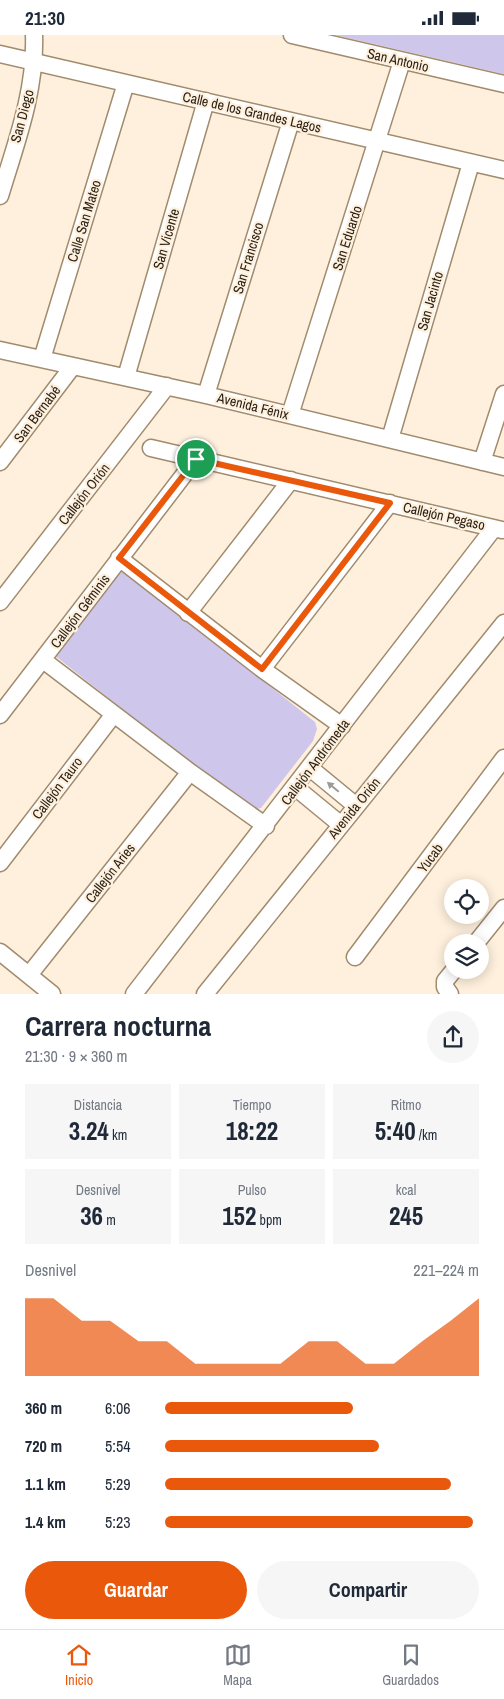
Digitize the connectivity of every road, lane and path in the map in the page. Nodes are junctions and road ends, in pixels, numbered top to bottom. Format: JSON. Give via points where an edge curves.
{"nodes":[{"id":1,"x":34,"y":35,"type":"edge"},
{"id":2,"x":292,"y":35,"type":"edge"},
{"id":3,"x":0,"y":53,"type":"edge"},
{"id":4,"x":402,"y":61,"type":"junction"},
{"id":5,"x":35,"y":62,"type":"junction"},
{"id":6,"x":126,"y":83,"type":"junction"},
{"id":7,"x":504,"y":84,"type":"edge"},
{"id":8,"x":206,"y":101,"type":"junction"},
{"id":9,"x":291,"y":121,"type":"junction"},
{"id":10,"x":378,"y":142,"type":"junction"},
{"id":11,"x":471,"y":163,"type":"junction"},
{"id":12,"x":504,"y":170,"type":"edge"},
{"id":13,"x":0,"y":196,"type":"edge"},
{"id":14,"x":0,"y":350,"type":"edge"},
{"id":15,"x":42,"y":359,"type":"junction"},
{"id":16,"x":73,"y":366,"type":"junction"},
{"id":17,"x":126,"y":377,"type":"junction"},
{"id":18,"x":167,"y":386,"type":"junction"},
{"id":19,"x":504,"y":394,"type":"edge"},
{"id":20,"x":206,"y":395,"type":"junction"},
{"id":21,"x":290,"y":415,"type":"junction"},
{"id":22,"x":390,"y":439,"type":"junction"},
{"id":23,"x":151,"y":448,"type":"dead end"},
{"id":24,"x":196,"y":459,"type":"junction"},
{"id":25,"x":0,"y":462,"type":"edge"},
{"id":26,"x":482,"y":462,"type":"junction"},
{"id":27,"x":504,"y":467,"type":"edge"},
{"id":28,"x":290,"y":480,"type":"junction"},
{"id":29,"x":390,"y":503,"type":"junction"},
{"id":30,"x":499,"y":529,"type":"edge"},
{"id":31,"x":119,"y":558,"type":"junction"},
{"id":32,"x":0,"y":602,"type":"edge"},
{"id":33,"x":188,"y":613,"type":"junction"},
{"id":34,"x":504,"y":623,"type":"edge"},
{"id":35,"x":43,"y":660,"type":"junction"},
{"id":36,"x":262,"y":669,"type":"junction"},
{"id":37,"x":114,"y":714,"type":"junction"},
{"id":38,"x":0,"y":715,"type":"edge"},
{"id":39,"x":342,"y":726,"type":"junction"},
{"id":40,"x":504,"y":758,"type":"edge"},
{"id":41,"x":310,"y":768,"type":"junction"},
{"id":42,"x":190,"y":772,"type":"junction"},
{"id":43,"x":295,"y":787,"type":"junction"},
{"id":44,"x":355,"y":805,"type":"junction"},
{"id":45,"x":340,"y":824,"type":"junction"},
{"id":46,"x":266,"y":826,"type":"junction"},
{"id":47,"x":0,"y":863,"type":"edge"},
{"id":48,"x":504,"y":907,"type":"edge"},
{"id":49,"x":483,"y":934,"type":"edge"},
{"id":50,"x":0,"y":952,"type":"edge"},
{"id":51,"x":356,"y":957,"type":"dead end"},
{"id":52,"x":29,"y":975,"type":"junction"},
{"id":53,"x":52,"y":994,"type":"edge"},
{"id":54,"x":134,"y":994,"type":"edge"},
{"id":55,"x":205,"y":994,"type":"edge"}],
"edges":[{"from":1,"to":5,"type":"street","name":"San Diego"},
{"from":2,"to":4,"type":"street","name":"San Antonio"},
{"from":3,"to":5,"type":"street","name":"Calle de los Grandes Lagos"},
{"from":4,"to":7,"type":"street","name":"San Antonio"},
{"from":4,"to":10,"type":"street","name":"San Eduardo"},
{"from":5,"to":6,"type":"street","name":"Calle de los Grandes Lagos"},
{"from":5,"to":13,"type":"street","name":"San Diego","via":[[29,98]]},
{"from":6,"to":8,"type":"street","name":"Calle de los Grandes Lagos"},
{"from":6,"to":15,"type":"street","name":"Calle San Mateo"},
{"from":8,"to":9,"type":"street","name":"Calle de los Grandes Lagos"},
{"from":8,"to":17,"type":"street","name":"San Vicente"},
{"from":9,"to":10,"type":"street","name":"Calle de los Grandes Lagos"},
{"from":9,"to":20,"type":"street","name":"San Francisco"},
{"from":10,"to":11,"type":"street","name":"Calle de los Grandes Lagos"},
{"from":10,"to":21,"type":"street","name":"San Eduardo"},
{"from":11,"to":12,"type":"street","name":"Calle de los Grandes Lagos"},
{"from":11,"to":22,"type":"street","name":"San Jacinto"},
{"from":14,"to":15,"type":"street","name":"Avenida Fénix"},
{"from":15,"to":16,"type":"street","name":"Avenida Fénix"},
{"from":16,"to":17,"type":"street","name":"Avenida Fénix"},
{"from":16,"to":25,"type":"street","name":"San Bernabé"},
{"from":17,"to":18,"type":"street","name":"Avenida Fénix"},
{"from":18,"to":20,"type":"street","name":"Avenida Fénix"},
{"from":18,"to":32,"type":"street","name":"Callejón Orión"},
{"from":19,"to":26,"type":"street"},
{"from":20,"to":21,"type":"street","name":"Avenida Fénix"},
{"from":21,"to":22,"type":"street","name":"Avenida Fénix"},
{"from":22,"to":26,"type":"street","name":"Avenida Fénix"},
{"from":23,"to":24,"type":"street","name":"Callejón Pegaso"},
{"from":24,"to":28,"type":"street","name":"Callejón Pegaso"},
{"from":24,"to":31,"type":"street","name":"Callejón Géminis"},
{"from":26,"to":27,"type":"street","name":"Avenida Fénix"},
{"from":28,"to":29,"type":"street","name":"Callejón Pegaso"},
{"from":28,"to":33,"type":"street"},
{"from":29,"to":30,"type":"street","name":"Callejón Pegaso"},
{"from":29,"to":36,"type":"street"},
{"from":30,"to":39,"type":"street","name":"Callejón Andrómeda"},
{"from":31,"to":33,"type":"street"},
{"from":31,"to":35,"type":"street","name":"Callejón Géminis"},
{"from":33,"to":36,"type":"street"},
{"from":34,"to":44,"type":"street","name":"Avenida Orión"},
{"from":35,"to":37,"type":"street"},
{"from":35,"to":38,"type":"street","name":"Callejón Géminis"},
{"from":36,"to":39,"type":"street"},
{"from":37,"to":42,"type":"street"},
{"from":37,"to":47,"type":"street","name":"Callejón Tauro"},
{"from":39,"to":41,"type":"street","name":"Callejón Andrómeda"},
{"from":40,"to":51,"type":"street","name":"Yucab"},
{"from":41,"to":43,"type":"street","name":"Callejón Andrómeda"},
{"from":44,"to":41,"type":"street","one_way":true},
{"from":42,"to":46,"type":"street"},
{"from":42,"to":52,"type":"street","name":"Callejón Aries"},
{"from":43,"to":45,"type":"street"},
{"from":43,"to":46,"type":"street","name":"Callejón Andrómeda"},
{"from":44,"to":45,"type":"street","name":"Avenida Orión"},
{"from":45,"to":55,"type":"street","name":"Avenida Orión"},
{"from":46,"to":54,"type":"street","name":"Callejón Andrómeda"},
{"from":48,"to":49,"type":"street"},
{"from":50,"to":52,"type":"street"},
{"from":52,"to":53,"type":"street"}]}
